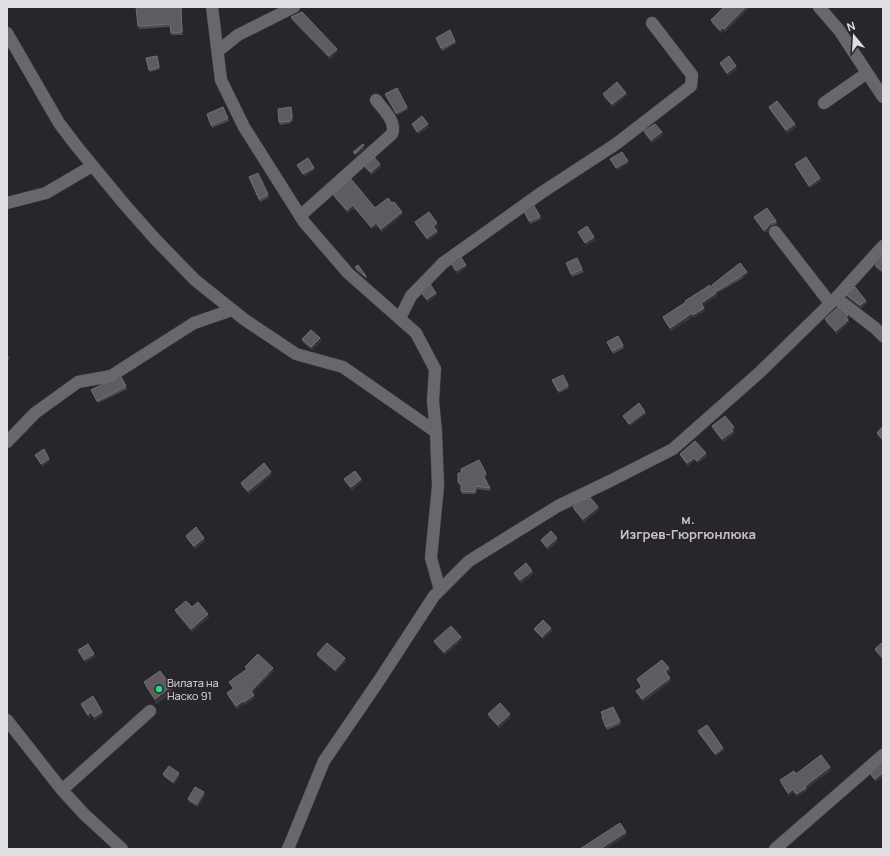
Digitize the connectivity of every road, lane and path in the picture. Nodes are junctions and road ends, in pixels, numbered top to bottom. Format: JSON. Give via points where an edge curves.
{"nodes":[{"id":1,"x":212,"y":7,"type":"edge"},
{"id":2,"x":294,"y":7,"type":"edge"},
{"id":3,"x":819,"y":7,"type":"edge"},
{"id":4,"x":652,"y":23,"type":"dead end"},
{"id":5,"x":7,"y":33,"type":"edge"},
{"id":6,"x":218,"y":51,"type":"junction"},
{"id":7,"x":867,"y":73,"type":"junction"},
{"id":8,"x":883,"y":97,"type":"edge"},
{"id":9,"x":376,"y":100,"type":"dead end"},
{"id":10,"x":824,"y":103,"type":"dead end"},
{"id":11,"x":92,"y":166,"type":"junction"},
{"id":12,"x":7,"y":203,"type":"edge"},
{"id":13,"x":300,"y":216,"type":"junction"},
{"id":14,"x":775,"y":232,"type":"dead end"},
{"id":15,"x":883,"y":246,"type":"edge"},
{"id":16,"x":833,"y":300,"type":"junction"},
{"id":17,"x":232,"y":310,"type":"junction"},
{"id":18,"x":400,"y":318,"type":"junction"},
{"id":19,"x":883,"y":336,"type":"edge"},
{"id":20,"x":436,"y":432,"type":"junction"},
{"id":21,"x":7,"y":442,"type":"edge"},
{"id":22,"x":440,"y":590,"type":"junction"},
{"id":23,"x":150,"y":711,"type":"dead end"},
{"id":24,"x":7,"y":720,"type":"edge"},
{"id":25,"x":883,"y":755,"type":"edge"},
{"id":26,"x":62,"y":790,"type":"junction"},
{"id":27,"x":122,"y":849,"type":"edge"},
{"id":28,"x":288,"y":849,"type":"edge"},
{"id":29,"x":775,"y":849,"type":"edge"}],
"edges":[{"from":1,"to":6,"type":"street"},
{"from":2,"to":6,"type":"street","via":[[238,35]]},
{"from":3,"to":7,"type":"street","via":[[839,30]]},
{"from":4,"to":18,"type":"street","via":[[692,75],[691,86],[616,144],[541,193],[443,263],[411,296]]},
{"from":5,"to":11,"type":"street","via":[[59,123]]},
{"from":6,"to":13,"type":"street","via":[[221,80],[244,127]]},
{"from":7,"to":8,"type":"street"},
{"from":7,"to":10,"type":"street"},
{"from":9,"to":13,"type":"street","via":[[392,121],[392,134]]},
{"from":11,"to":12,"type":"street","via":[[46,193]]},
{"from":11,"to":17,"type":"street","via":[[156,240],[195,280]]},
{"from":13,"to":18,"type":"street","via":[[348,273]]},
{"from":14,"to":16,"type":"street"},
{"from":15,"to":16,"type":"street"},
{"from":16,"to":19,"type":"street"},
{"from":16,"to":22,"type":"street","via":[[760,372],[672,449],[558,506],[469,561]]},
{"from":17,"to":20,"type":"street","via":[[296,354],[343,367]]},
{"from":17,"to":21,"type":"street","via":[[194,323],[111,376],[78,382],[35,413]]},
{"from":18,"to":20,"type":"street","via":[[416,333],[435,369]]},
{"from":20,"to":22,"type":"street","via":[[438,486],[431,558]]},
{"from":22,"to":28,"type":"street","via":[[324,762]]},
{"from":23,"to":26,"type":"street"},
{"from":24,"to":26,"type":"street"},
{"from":25,"to":29,"type":"street"},
{"from":26,"to":27,"type":"street"}]}
